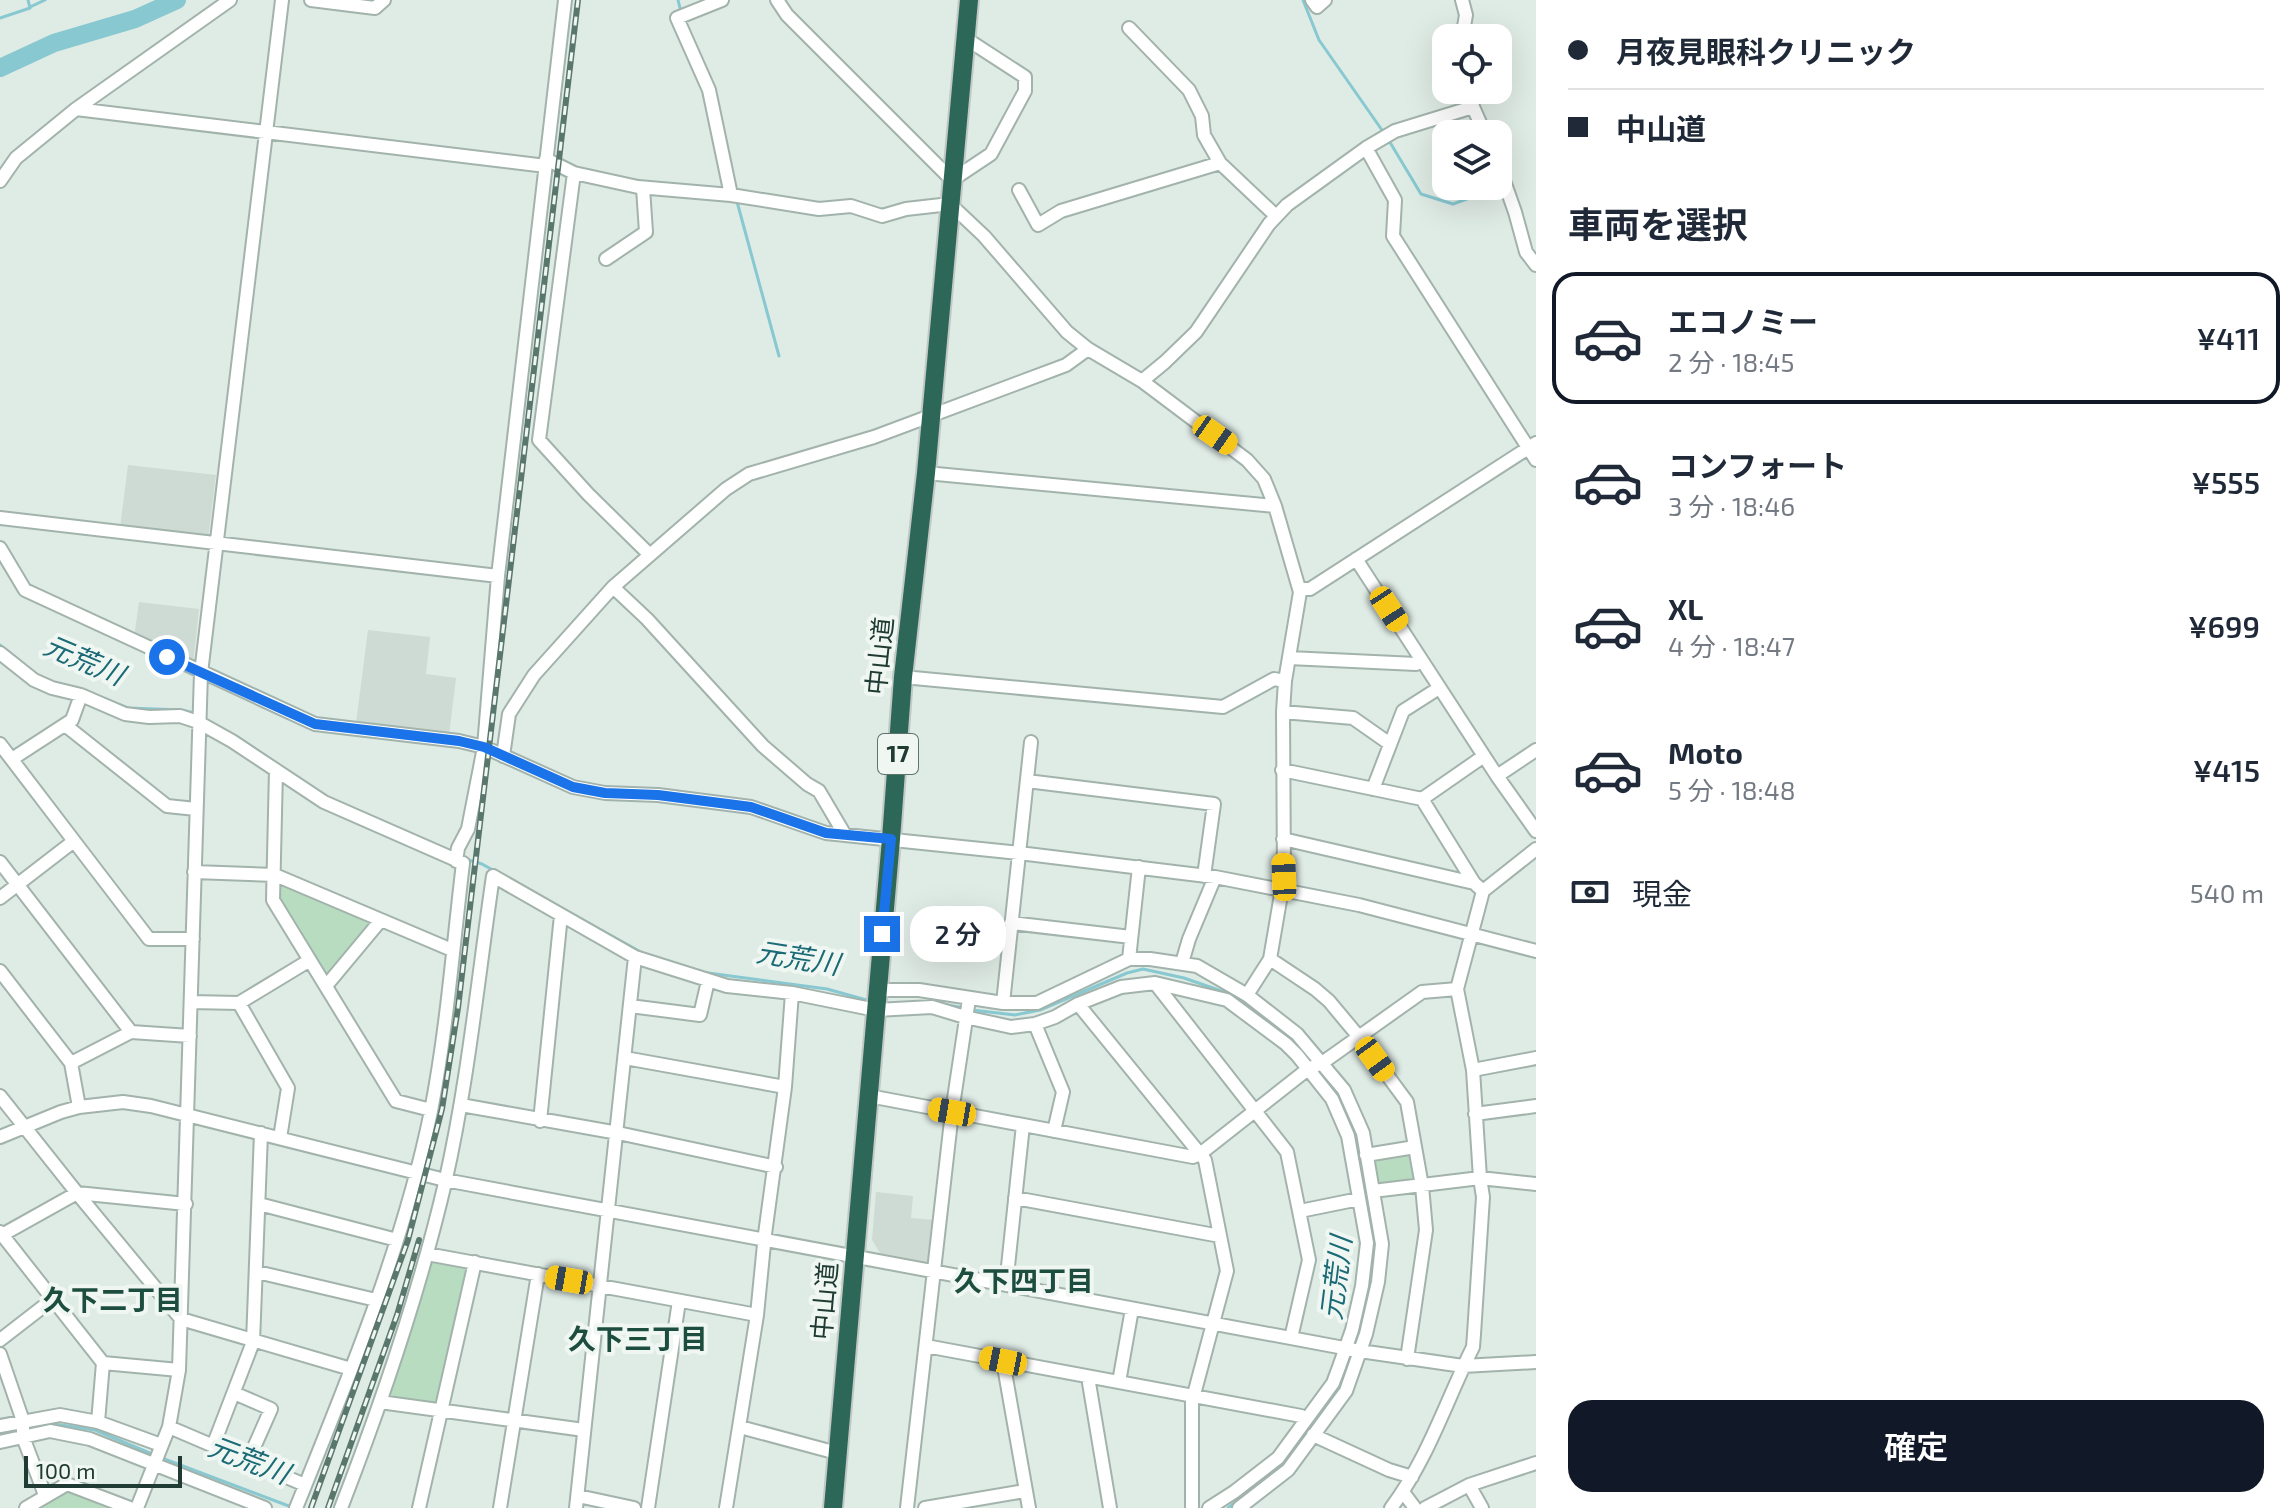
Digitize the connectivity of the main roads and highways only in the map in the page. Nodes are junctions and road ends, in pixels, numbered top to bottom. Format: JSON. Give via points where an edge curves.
{"nodes":[{"id":1,"x":969,"y":0,"type":"edge"},
{"id":2,"x":833,"y":1508,"type":"edge"}],
"edges":[{"from":1,"to":2,"type":"highway","name":"中山道","number":"17","via":[[903,677]]}]}
